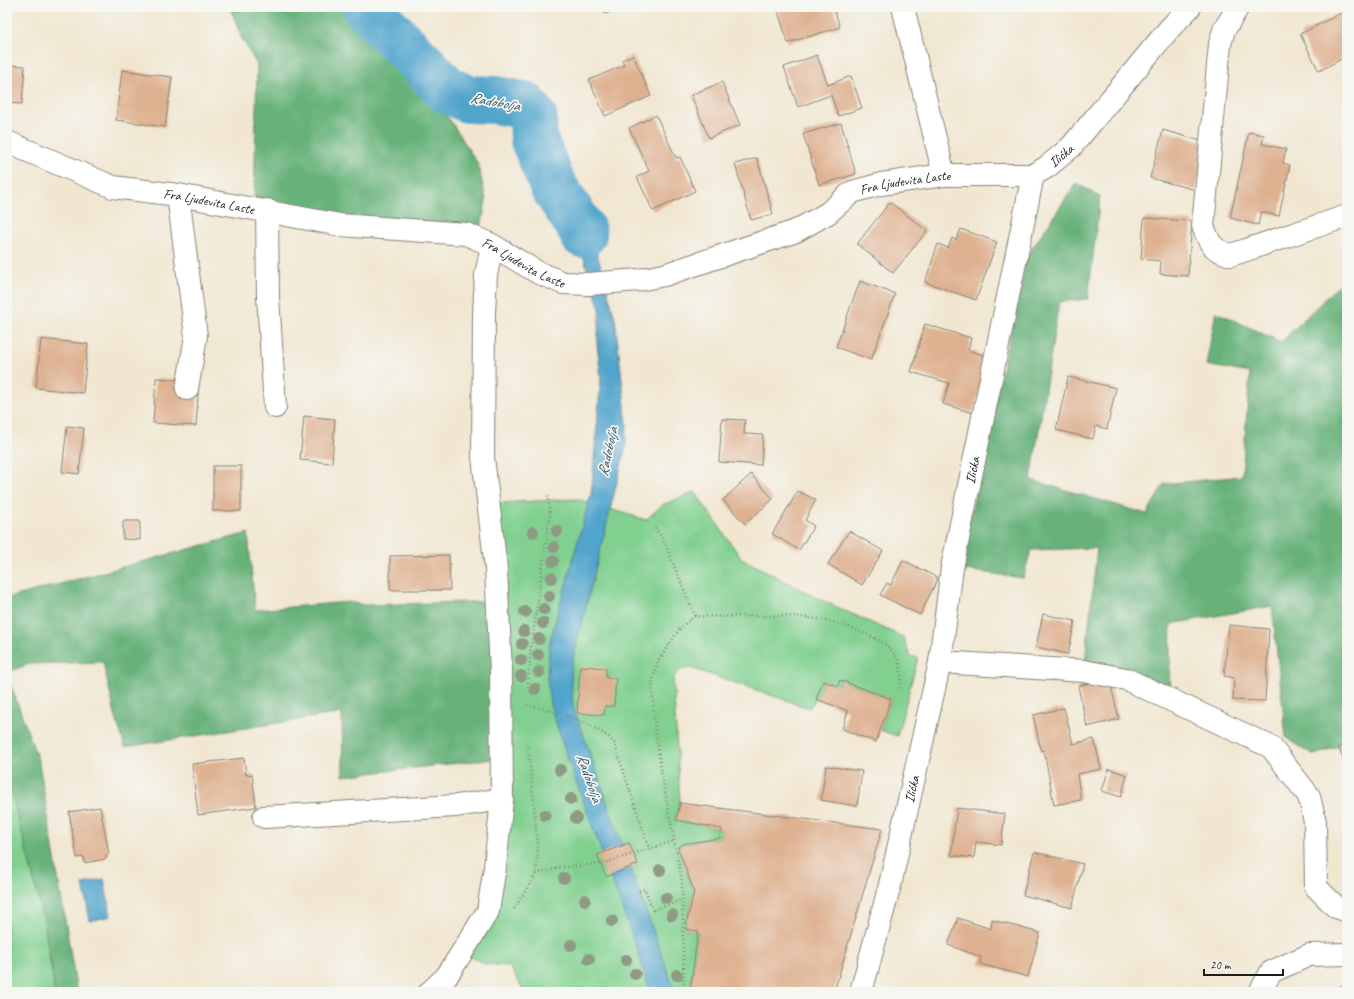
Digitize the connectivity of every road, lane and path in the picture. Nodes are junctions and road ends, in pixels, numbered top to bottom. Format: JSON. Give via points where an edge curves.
{"nodes":[{"id":1,"x":903,"y":7,"type":"edge"},
{"id":2,"x":1190,"y":7,"type":"edge"},
{"id":3,"x":1238,"y":7,"type":"edge"},
{"id":4,"x":7,"y":142,"type":"edge"},
{"id":5,"x":944,"y":175,"type":"junction"},
{"id":6,"x":1033,"y":175,"type":"junction"},
{"id":7,"x":178,"y":195,"type":"junction"},
{"id":8,"x":267,"y":210,"type":"junction"},
{"id":9,"x":1347,"y":216,"type":"edge"},
{"id":10,"x":492,"y":245,"type":"junction"},
{"id":11,"x":187,"y":389,"type":"dead end"},
{"id":12,"x":275,"y":407,"type":"dead end"},
{"id":13,"x":548,"y":495,"type":"dead end"},
{"id":14,"x":655,"y":528,"type":"dead end"},
{"id":15,"x":695,"y":616,"type":"junction"},
{"id":16,"x":940,"y":662,"type":"junction"},
{"id":17,"x":528,"y":691,"type":"dead end"},
{"id":18,"x":900,"y":691,"type":"dead end"},
{"id":19,"x":527,"y":698,"type":"dead end"},
{"id":20,"x":527,"y":706,"type":"junction"},
{"id":21,"x":526,"y":712,"type":"dead end"},
{"id":22,"x":528,"y":742,"type":"dead end"},
{"id":23,"x":502,"y":799,"type":"junction"},
{"id":24,"x":264,"y":817,"type":"dead end"},
{"id":25,"x":674,"y":841,"type":"junction"},
{"id":26,"x":648,"y":848,"type":"junction"},
{"id":27,"x":536,"y":874,"type":"junction"},
{"id":28,"x":639,"y":891,"type":"dead end"},
{"id":29,"x":682,"y":900,"type":"junction"},
{"id":30,"x":513,"y":911,"type":"dead end"},
{"id":31,"x":1347,"y":911,"type":"edge"},
{"id":32,"x":1347,"y":954,"type":"edge"},
{"id":33,"x":430,"y":992,"type":"edge"},
{"id":34,"x":684,"y":992,"type":"edge"},
{"id":35,"x":861,"y":992,"type":"edge"},
{"id":36,"x":1260,"y":992,"type":"edge"}],
"edges":[{"from":1,"to":5,"type":"street"},
{"from":2,"to":6,"type":"street","name":"Ilićka","via":[[1071,147]]},
{"from":3,"to":9,"type":"street","via":[[1224,30],[1220,44],[1203,226],[1208,242],[1220,252],[1232,255]]},
{"from":4,"to":7,"type":"street","name":"Fra Ljudevita Laste","via":[[113,187]]},
{"from":5,"to":6,"type":"street","name":"Fra Ljudevita Laste"},
{"from":5,"to":10,"type":"street","name":"Fra Ljudevita Laste","via":[[881,184],[852,192],[828,213],[796,231],[664,275],[588,284],[563,283],[537,272]]},
{"from":6,"to":16,"type":"street","name":"Ilićka","via":[[952,568]]},
{"from":7,"to":8,"type":"street","name":"Fra Ljudevita Laste"},
{"from":7,"to":11,"type":"street","via":[[196,336]]},
{"from":8,"to":10,"type":"street","name":"Fra Ljudevita Laste","via":[[340,225],[466,234]]},
{"from":8,"to":12,"type":"street","via":[[268,296]]},
{"from":10,"to":23,"type":"street","via":[[486,275],[484,313],[484,457],[496,569],[501,672]]},
{"from":13,"to":17,"type":"path","via":[[550,514],[530,655]]},
{"from":14,"to":15,"type":"path","via":[[663,538]]},
{"from":15,"to":18,"type":"path","via":[[811,618],[852,628],[886,644],[894,653],[900,667]]},
{"from":15,"to":25,"type":"path","via":[[681,627],[658,661],[652,684],[656,731]]},
{"from":16,"to":31,"type":"street","via":[[1084,671],[1126,679],[1271,747],[1309,796],[1315,822],[1316,887],[1336,907]]},
{"from":16,"to":35,"type":"street","name":"Ilićka","via":[[890,885]]},
{"from":19,"to":20,"type":"path"},
{"from":20,"to":21,"type":"path"},
{"from":20,"to":26,"type":"path","via":[[551,710],[579,720],[602,731],[614,742]]},
{"from":22,"to":27,"type":"path","via":[[538,847]]},
{"from":23,"to":24,"type":"street","via":[[456,806]]},
{"from":23,"to":33,"type":"street","via":[[488,911],[447,976]]},
{"from":25,"to":26,"type":"path"},
{"from":25,"to":29,"type":"path","via":[[682,882]]},
{"from":26,"to":27,"type":"path","via":[[601,864],[562,867]]},
{"from":27,"to":30,"type":"path"},
{"from":28,"to":29,"type":"path","via":[[645,889],[653,910]]},
{"from":29,"to":34,"type":"path"},
{"from":32,"to":36,"type":"street","via":[[1309,955],[1271,972]]}]}
